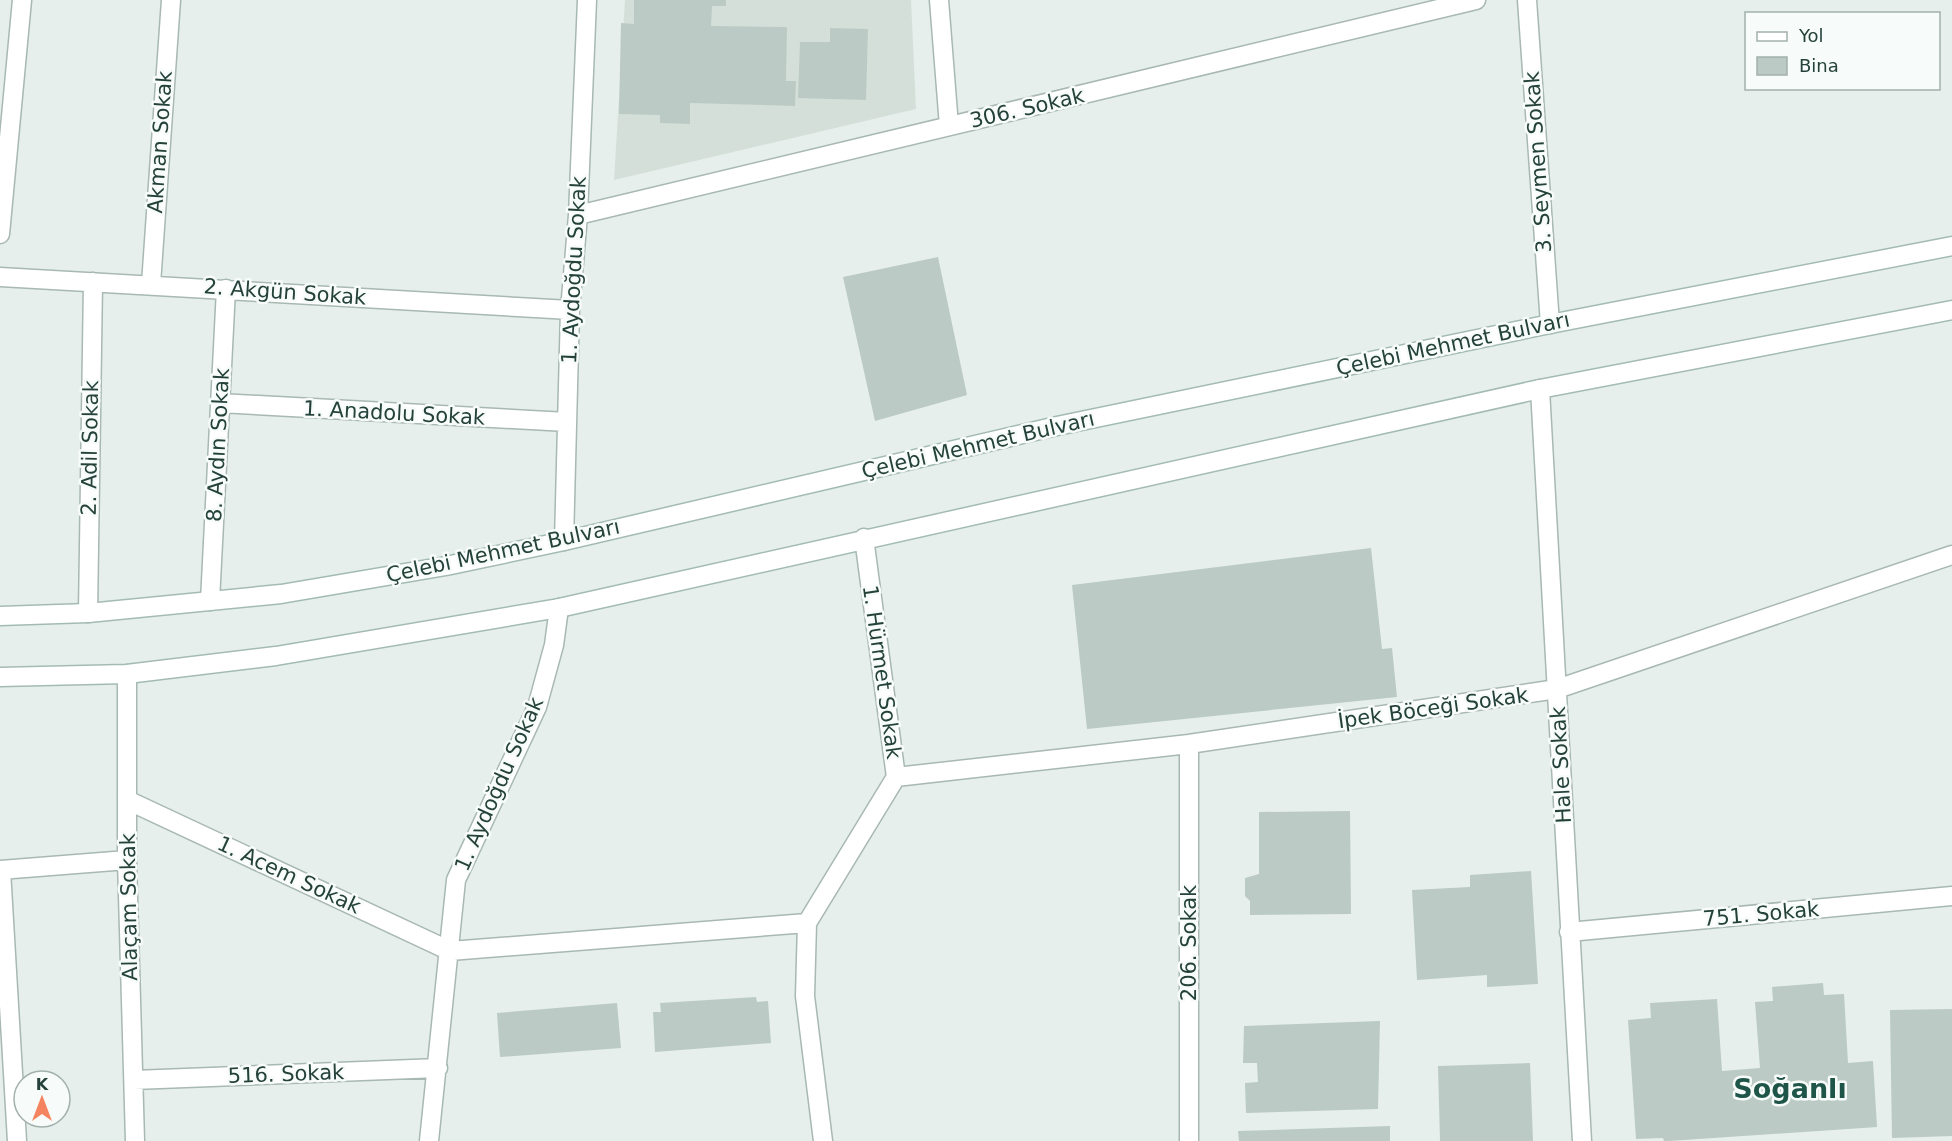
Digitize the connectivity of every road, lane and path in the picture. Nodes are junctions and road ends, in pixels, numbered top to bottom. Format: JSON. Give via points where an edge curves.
{"nodes":[{"id":1,"x":22,"y":0,"type":"edge"},
{"id":2,"x":171,"y":0,"type":"edge"},
{"id":3,"x":587,"y":0,"type":"edge"},
{"id":4,"x":939,"y":0,"type":"edge"},
{"id":5,"x":1476,"y":0,"type":"edge"},
{"id":6,"x":1527,"y":0,"type":"edge"},
{"id":7,"x":949,"y":126,"type":"junction"},
{"id":8,"x":578,"y":215,"type":"junction"},
{"id":9,"x":0,"y":234,"type":"edge"},
{"id":10,"x":1952,"y":246,"type":"edge"},
{"id":11,"x":0,"y":277,"type":"edge"},
{"id":12,"x":93,"y":282,"type":"junction"},
{"id":13,"x":151,"y":284,"type":"junction"},
{"id":14,"x":226,"y":289,"type":"junction"},
{"id":15,"x":570,"y":310,"type":"junction"},
{"id":16,"x":1952,"y":310,"type":"edge"},
{"id":17,"x":1550,"y":324,"type":"junction"},
{"id":18,"x":1540,"y":389,"type":"junction"},
{"id":19,"x":220,"y":403,"type":"junction"},
{"id":20,"x":567,"y":422,"type":"junction"},
{"id":21,"x":864,"y":538,"type":"junction"},
{"id":22,"x":564,"y":541,"type":"junction"},
{"id":23,"x":1952,"y":555,"type":"edge"},
{"id":24,"x":210,"y":601,"type":"junction"},
{"id":25,"x":559,"y":608,"type":"junction"},
{"id":26,"x":88,"y":613,"type":"junction"},
{"id":27,"x":0,"y":616,"type":"edge"},
{"id":28,"x":127,"y":674,"type":"junction"},
{"id":29,"x":0,"y":676,"type":"edge"},
{"id":30,"x":1557,"y":689,"type":"junction"},
{"id":31,"x":1189,"y":744,"type":"junction"},
{"id":32,"x":896,"y":777,"type":"junction"},
{"id":33,"x":127,"y":800,"type":"junction"},
{"id":34,"x":127,"y":860,"type":"junction"},
{"id":35,"x":0,"y":870,"type":"edge"},
{"id":36,"x":1952,"y":896,"type":"edge"},
{"id":37,"x":807,"y":923,"type":"junction"},
{"id":38,"x":1569,"y":932,"type":"junction"},
{"id":39,"x":450,"y":951,"type":"junction"},
{"id":40,"x":438,"y":1068,"type":"junction"},
{"id":41,"x":134,"y":1080,"type":"junction"},
{"id":42,"x":16,"y":1141,"type":"edge"},
{"id":43,"x":135,"y":1141,"type":"edge"},
{"id":44,"x":429,"y":1141,"type":"edge"},
{"id":45,"x":823,"y":1141,"type":"edge"},
{"id":46,"x":1189,"y":1141,"type":"edge"},
{"id":47,"x":1582,"y":1141,"type":"edge"}],
"edges":[{"from":1,"to":9,"type":"street"},
{"from":2,"to":13,"type":"street","name":"Akman Sokak"},
{"from":3,"to":8,"type":"street","name":"1. Aydoğdu Sokak"},
{"from":4,"to":7,"type":"street"},
{"from":5,"to":7,"type":"street","name":"306. Sokak"},
{"from":6,"to":17,"type":"street","name":"3. Seymen Sokak"},
{"from":7,"to":8,"type":"street","name":"306. Sokak"},
{"from":8,"to":15,"type":"street","name":"1. Aydoğdu Sokak"},
{"from":10,"to":17,"type":"street","name":"Çelebi Mehmet Bulvarı"},
{"from":11,"to":12,"type":"street","name":"2. Akgün Sokak"},
{"from":12,"to":13,"type":"street","name":"2. Akgün Sokak"},
{"from":12,"to":26,"type":"street","name":"2. Adil Sokak"},
{"from":13,"to":14,"type":"street","name":"2. Akgün Sokak"},
{"from":14,"to":15,"type":"street","name":"2. Akgün Sokak"},
{"from":14,"to":19,"type":"street","name":"8. Aydın Sokak"},
{"from":15,"to":20,"type":"street","name":"1. Aydoğdu Sokak"},
{"from":16,"to":18,"type":"street"},
{"from":17,"to":22,"type":"street","name":"Çelebi Mehmet Bulvarı","via":[[1057,426]]},
{"from":18,"to":21,"type":"street"},
{"from":18,"to":30,"type":"street","name":"Hale Sokak"},
{"from":19,"to":20,"type":"street","name":"1. Anadolu Sokak"},
{"from":19,"to":24,"type":"street","name":"8. Aydın Sokak"},
{"from":20,"to":22,"type":"street","name":"1. Aydoğdu Sokak"},
{"from":21,"to":25,"type":"street"},
{"from":21,"to":32,"type":"street","name":"1. Hürmet Sokak"},
{"from":22,"to":24,"type":"street","name":"Çelebi Mehmet Bulvarı","via":[[293,592]]},
{"from":23,"to":30,"type":"street","name":"İpek Böceği Sokak"},
{"from":24,"to":26,"type":"street","name":"Çelebi Mehmet Bulvarı"},
{"from":25,"to":28,"type":"street","via":[[298,653]]},
{"from":25,"to":39,"type":"street","name":"1. Aydoğdu Sokak","via":[[554,645],[537,707],[456,880]]},
{"from":26,"to":27,"type":"street","name":"Çelebi Mehmet Bulvarı"},
{"from":28,"to":29,"type":"street"},
{"from":28,"to":33,"type":"street","name":"Alaçam Sokak"},
{"from":30,"to":31,"type":"street","name":"İpek Böceği Sokak"},
{"from":30,"to":38,"type":"street","name":"Hale Sokak"},
{"from":31,"to":32,"type":"street","name":"İpek Böceği Sokak"},
{"from":31,"to":46,"type":"street","name":"206. Sokak"},
{"from":32,"to":37,"type":"street","name":"1. Hürmet Sokak"},
{"from":33,"to":34,"type":"street","name":"Alaçam Sokak"},
{"from":33,"to":39,"type":"street","name":"1. Acem Sokak"},
{"from":34,"to":35,"type":"street"},
{"from":34,"to":41,"type":"street","name":"Alaçam Sokak"},
{"from":35,"to":42,"type":"street"},
{"from":36,"to":38,"type":"street","name":"751. Sokak"},
{"from":37,"to":39,"type":"street"},
{"from":37,"to":45,"type":"street","name":"1. Hürmet Sokak","via":[[805,996]]},
{"from":38,"to":47,"type":"street","name":"Hale Sokak"},
{"from":39,"to":40,"type":"street","name":"1. Aydoğdu Sokak"},
{"from":40,"to":41,"type":"street","name":"516. Sokak"},
{"from":40,"to":44,"type":"street","name":"1. Aydoğdu Sokak"},
{"from":41,"to":43,"type":"street","name":"Alaçam Sokak"}]}
